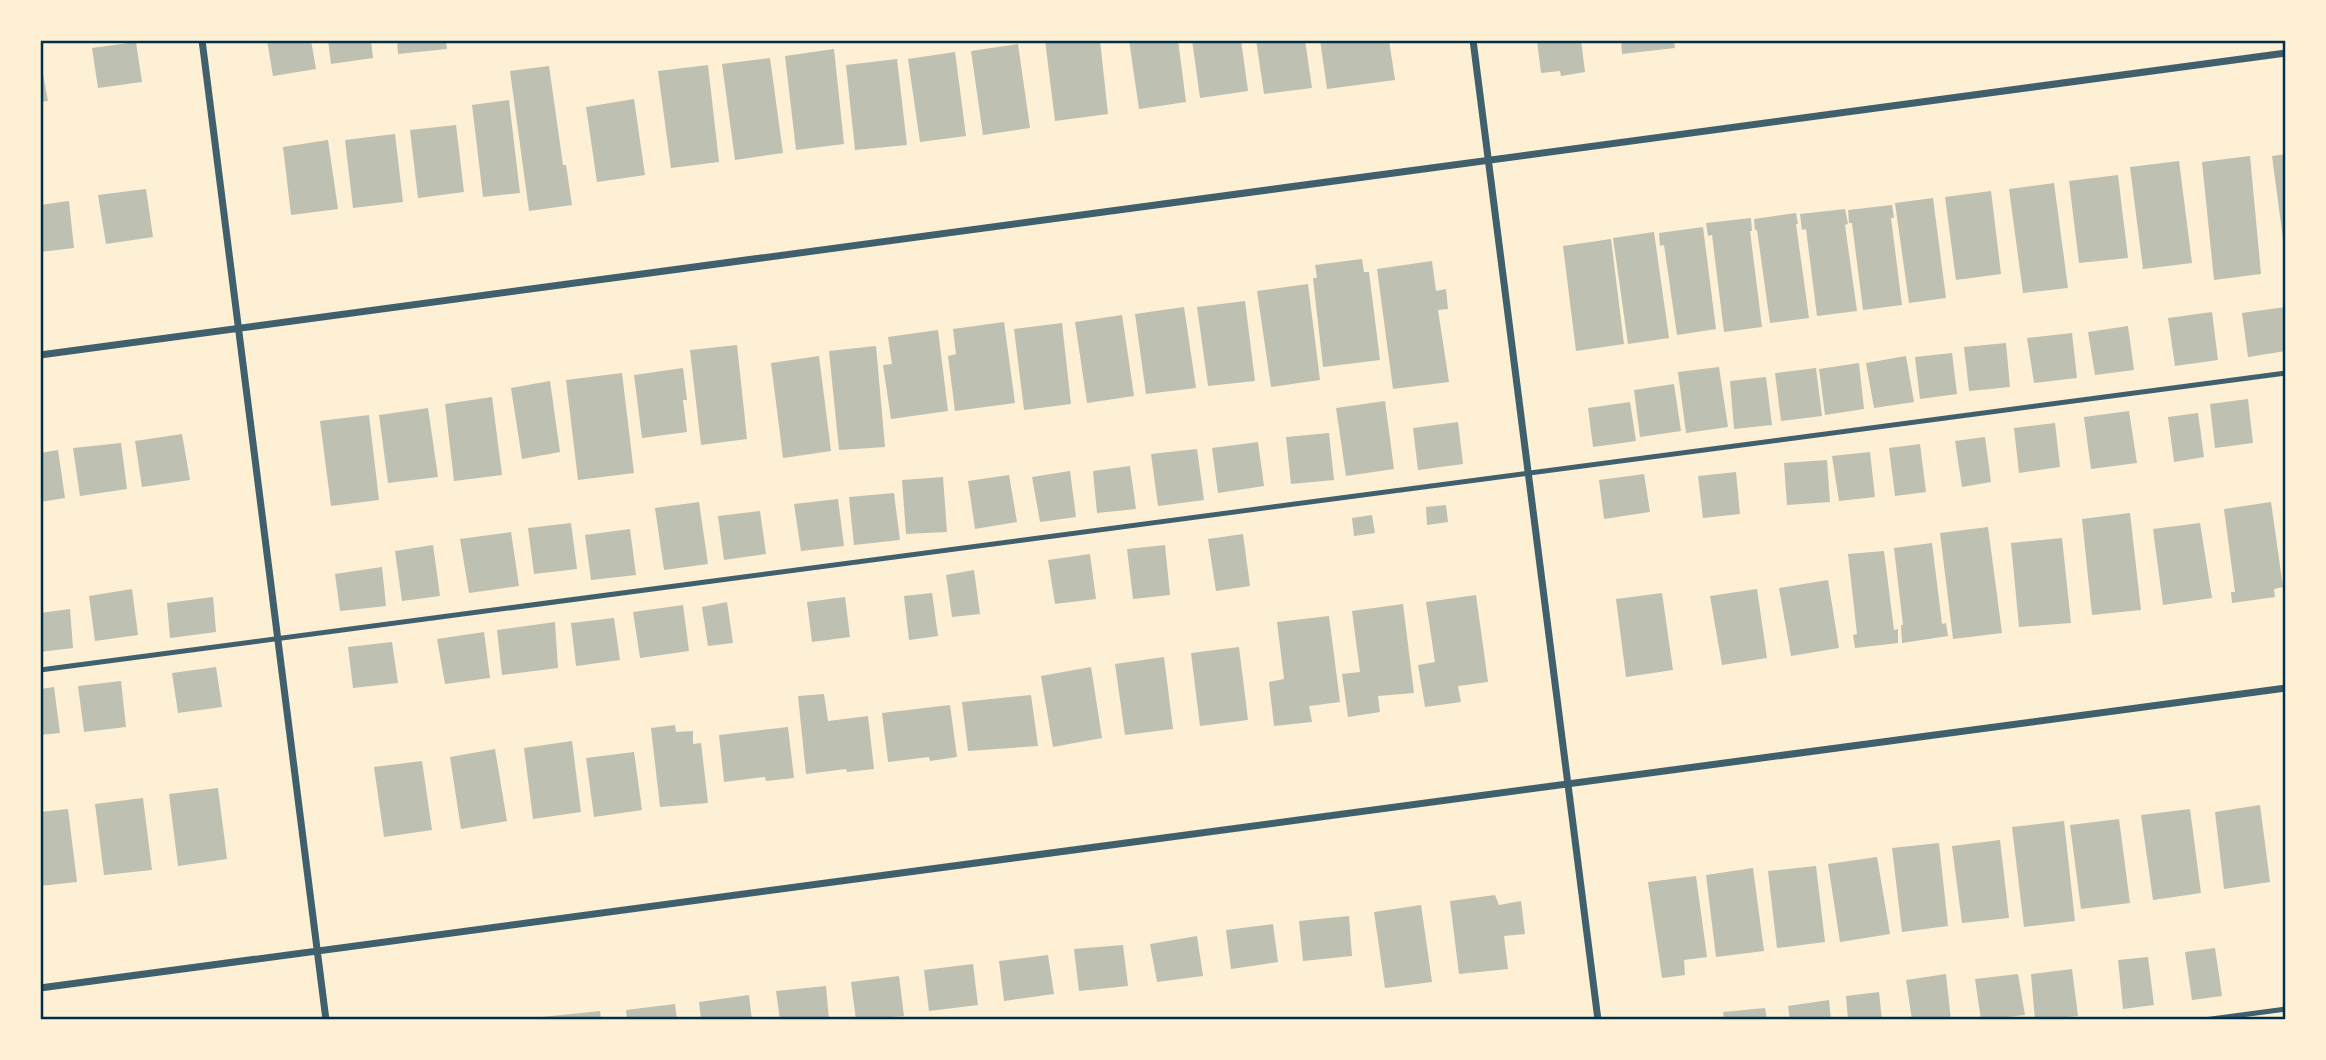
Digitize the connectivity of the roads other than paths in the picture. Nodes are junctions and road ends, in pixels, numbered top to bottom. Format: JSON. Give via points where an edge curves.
{"nodes":[{"id":1,"x":202,"y":40,"type":"edge"},
{"id":2,"x":1472,"y":40,"type":"edge"},
{"id":3,"x":2286,"y":52,"type":"edge"},
{"id":4,"x":1488,"y":160,"type":"junction"},
{"id":5,"x":239,"y":329,"type":"junction"},
{"id":6,"x":40,"y":355,"type":"edge"},
{"id":7,"x":2286,"y":373,"type":"edge"},
{"id":8,"x":1528,"y":474,"type":"junction"},
{"id":9,"x":278,"y":638,"type":"junction"},
{"id":10,"x":40,"y":670,"type":"edge"},
{"id":11,"x":2286,"y":688,"type":"edge"},
{"id":12,"x":1567,"y":784,"type":"junction"},
{"id":13,"x":317,"y":951,"type":"junction"},
{"id":14,"x":40,"y":988,"type":"edge"},
{"id":15,"x":2286,"y":1009,"type":"edge"},
{"id":16,"x":326,"y":1020,"type":"edge"},
{"id":17,"x":1598,"y":1020,"type":"edge"},
{"id":18,"x":2204,"y":1020,"type":"edge"}],
"edges":[{"from":1,"to":5,"type":"street"},
{"from":2,"to":4,"type":"street"},
{"from":3,"to":4,"type":"street"},
{"from":4,"to":5,"type":"street"},
{"from":4,"to":8,"type":"street"},
{"from":5,"to":6,"type":"street"},
{"from":5,"to":9,"type":"street"},
{"from":7,"to":8,"type":"lane"},
{"from":8,"to":9,"type":"lane"},
{"from":8,"to":12,"type":"street"},
{"from":9,"to":10,"type":"lane"},
{"from":9,"to":13,"type":"street"},
{"from":11,"to":12,"type":"street"},
{"from":12,"to":13,"type":"street"},
{"from":12,"to":17,"type":"street"},
{"from":13,"to":14,"type":"street"},
{"from":13,"to":16,"type":"street"},
{"from":15,"to":18,"type":"lane"}]}
